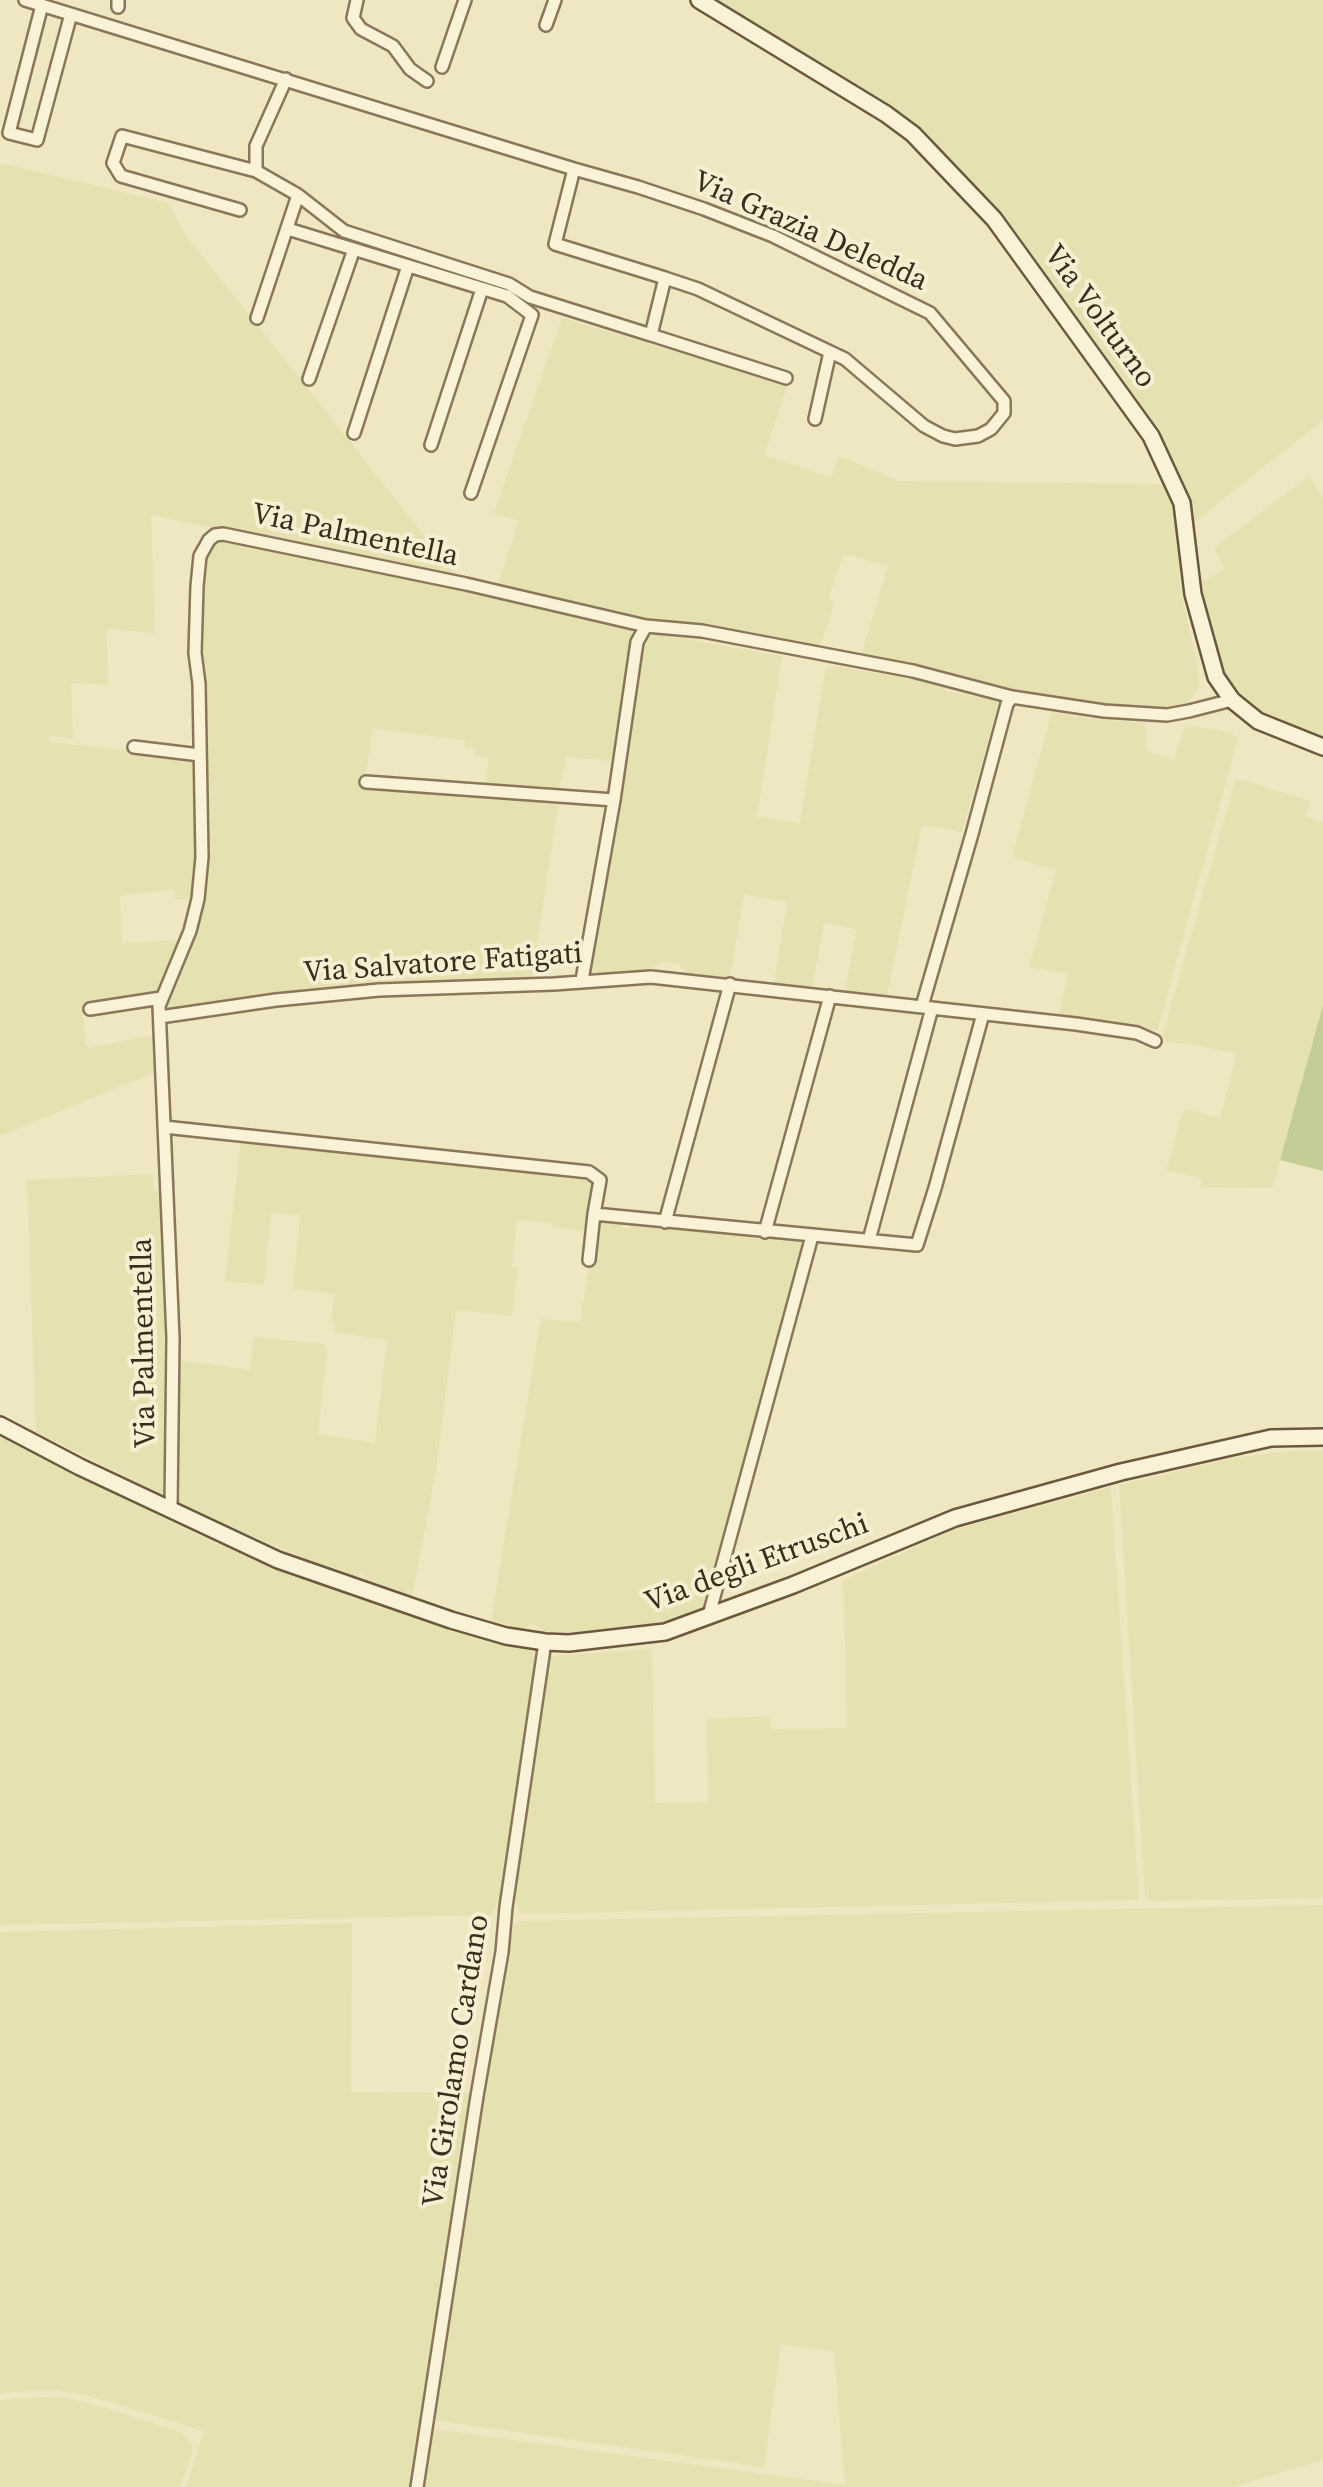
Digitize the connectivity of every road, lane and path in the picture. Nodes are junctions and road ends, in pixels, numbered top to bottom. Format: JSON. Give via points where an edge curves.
{"nodes":[{"id":1,"x":25,"y":0,"type":"edge"},
{"id":2,"x":357,"y":0,"type":"edge"},
{"id":3,"x":465,"y":0,"type":"edge"},
{"id":4,"x":554,"y":0,"type":"edge"},
{"id":5,"x":700,"y":0,"type":"edge"},
{"id":6,"x":42,"y":5,"type":"junction"},
{"id":7,"x":70,"y":14,"type":"junction"},
{"id":8,"x":546,"y":25,"type":"dead end"},
{"id":9,"x":442,"y":67,"type":"dead end"},
{"id":10,"x":286,"y":79,"type":"junction"},
{"id":11,"x":427,"y":81,"type":"dead end"},
{"id":12,"x":574,"y":170,"type":"junction"},
{"id":13,"x":256,"y":171,"type":"junction"},
{"id":14,"x":298,"y":196,"type":"junction"},
{"id":15,"x":240,"y":210,"type":"dead end"},
{"id":16,"x":288,"y":229,"type":"junction"},
{"id":17,"x":354,"y":249,"type":"junction"},
{"id":18,"x":408,"y":266,"type":"junction"},
{"id":19,"x":665,"y":278,"type":"junction"},
{"id":20,"x":482,"y":290,"type":"junction"},
{"id":21,"x":256,"y":318,"type":"dead end"},
{"id":22,"x":651,"y":335,"type":"junction"},
{"id":23,"x":830,"y":352,"type":"junction"},
{"id":24,"x":786,"y":378,"type":"dead end"},
{"id":25,"x":309,"y":379,"type":"dead end"},
{"id":26,"x":815,"y":419,"type":"dead end"},
{"id":27,"x":354,"y":433,"type":"dead end"},
{"id":28,"x":431,"y":445,"type":"dead end"},
{"id":29,"x":472,"y":493,"type":"dead end"},
{"id":30,"x":646,"y":626,"type":"junction"},
{"id":31,"x":1012,"y":697,"type":"junction"},
{"id":32,"x":1232,"y":700,"type":"junction"},
{"id":33,"x":1323,"y":746,"type":"edge"},
{"id":34,"x":134,"y":747,"type":"dead end"},
{"id":35,"x":200,"y":755,"type":"junction"},
{"id":36,"x":366,"y":782,"type":"dead end"},
{"id":37,"x":614,"y":800,"type":"junction"},
{"id":38,"x":582,"y":980,"type":"junction"},
{"id":39,"x":730,"y":984,"type":"junction"},
{"id":40,"x":830,"y":996,"type":"junction"},
{"id":41,"x":161,"y":998,"type":"junction"},
{"id":42,"x":927,"y":1007,"type":"junction"},
{"id":43,"x":90,"y":1009,"type":"dead end"},
{"id":44,"x":983,"y":1014,"type":"junction"},
{"id":45,"x":160,"y":1017,"type":"junction"},
{"id":46,"x":1155,"y":1040,"type":"dead end"},
{"id":47,"x":164,"y":1127,"type":"junction"},
{"id":48,"x":594,"y":1214,"type":"junction"},
{"id":49,"x":665,"y":1222,"type":"junction"},
{"id":50,"x":765,"y":1232,"type":"junction"},
{"id":51,"x":812,"y":1236,"type":"junction"},
{"id":52,"x":869,"y":1240,"type":"junction"},
{"id":53,"x":589,"y":1260,"type":"dead end"},
{"id":54,"x":0,"y":1425,"type":"edge"},
{"id":55,"x":1323,"y":1437,"type":"edge"},
{"id":56,"x":171,"y":1508,"type":"junction"},
{"id":57,"x":710,"y":1615,"type":"junction"},
{"id":58,"x":545,"y":1642,"type":"junction"},
{"id":59,"x":417,"y":2487,"type":"edge"}],
"edges":[{"from":1,"to":6,"type":"street","name":"Via Grazia Deledda"},
{"from":2,"to":11,"type":"street","via":[[353,18],[361,28],[392,46]]},
{"from":3,"to":9,"type":"street"},
{"from":4,"to":8,"type":"street"},
{"from":5,"to":32,"type":"main road","name":"Via Volturno","via":[[913,134],[994,219],[1151,436],[1182,503],[1193,594],[1216,677]]},
{"from":6,"to":7,"type":"street","name":"Via Grazia Deledda"},
{"from":6,"to":7,"type":"street","via":[[9,134],[37,140]]},
{"from":7,"to":10,"type":"street","name":"Via Grazia Deledda"},
{"from":10,"to":12,"type":"street","name":"Via Grazia Deledda"},
{"from":10,"to":13,"type":"street","via":[[256,146]]},
{"from":12,"to":19,"type":"street","name":"Via Grazia Deledda","via":[[555,244]]},
{"from":12,"to":23,"type":"street","name":"Via Grazia Deledda","via":[[773,236],[930,313],[1004,401],[1004,413],[978,436],[944,436]]},
{"from":13,"to":14,"type":"street"},
{"from":13,"to":15,"type":"street","via":[[122,136],[113,163],[121,176]]},
{"from":14,"to":16,"type":"street"},
{"from":14,"to":22,"type":"street","via":[[344,230]]},
{"from":16,"to":17,"type":"street"},
{"from":16,"to":21,"type":"street"},
{"from":17,"to":18,"type":"street"},
{"from":17,"to":25,"type":"street"},
{"from":18,"to":20,"type":"street"},
{"from":18,"to":27,"type":"street"},
{"from":19,"to":22,"type":"street"},
{"from":19,"to":23,"type":"street","name":"Via Grazia Deledda"},
{"from":20,"to":28,"type":"street"},
{"from":20,"to":29,"type":"street","via":[[507,296],[532,315]]},
{"from":22,"to":24,"type":"street"},
{"from":23,"to":26,"type":"street"},
{"from":30,"to":31,"type":"street","name":"Via Palmentella","via":[[913,671]]},
{"from":30,"to":35,"type":"street","name":"Via Palmentella","via":[[216,535],[204,547],[197,586]]},
{"from":30,"to":37,"type":"street","via":[[637,642]]},
{"from":31,"to":32,"type":"street","name":"Via Palmentella","via":[[1167,714]]},
{"from":31,"to":42,"type":"street"},
{"from":32,"to":33,"type":"main road","via":[[1258,721]]},
{"from":34,"to":35,"type":"street"},
{"from":35,"to":41,"type":"street","name":"Via Palmentella","via":[[198,899]]},
{"from":36,"to":37,"type":"street"},
{"from":37,"to":38,"type":"street"},
{"from":38,"to":39,"type":"street","name":"Via Salvatore Fatigati","via":[[651,976]]},
{"from":38,"to":45,"type":"street","name":"Via Salvatore Fatigati","via":[[378,990]]},
{"from":39,"to":40,"type":"street","name":"Via Salvatore Fatigati"},
{"from":39,"to":49,"type":"street"},
{"from":40,"to":42,"type":"street","name":"Via Salvatore Fatigati"},
{"from":40,"to":50,"type":"street"},
{"from":41,"to":43,"type":"street"},
{"from":41,"to":45,"type":"street","name":"Via Palmentella"},
{"from":42,"to":44,"type":"street","name":"Via Salvatore Fatigati"},
{"from":42,"to":52,"type":"street"},
{"from":44,"to":46,"type":"street","name":"Via Salvatore Fatigati"},
{"from":44,"to":52,"type":"street","via":[[920,1242]]},
{"from":45,"to":47,"type":"street","name":"Via Palmentella"},
{"from":47,"to":48,"type":"street","via":[[589,1172],[600,1180]]},
{"from":47,"to":56,"type":"street","name":"Via Palmentella","via":[[173,1338]]},
{"from":48,"to":49,"type":"street"},
{"from":48,"to":53,"type":"street"},
{"from":49,"to":50,"type":"street"},
{"from":50,"to":51,"type":"street"},
{"from":51,"to":52,"type":"street"},
{"from":51,"to":57,"type":"street"},
{"from":54,"to":56,"type":"main road","name":"Via degli Etruschi"},
{"from":55,"to":57,"type":"main road","name":"Via degli Etruschi","via":[[1271,1438],[955,1518]]},
{"from":56,"to":58,"type":"main road","name":"Via degli Etruschi","via":[[332,1580],[488,1631]]},
{"from":57,"to":58,"type":"main road","name":"Via degli Etruschi","via":[[665,1632]]},
{"from":58,"to":59,"type":"street","name":"Via Girolamo Cardano"}]}
